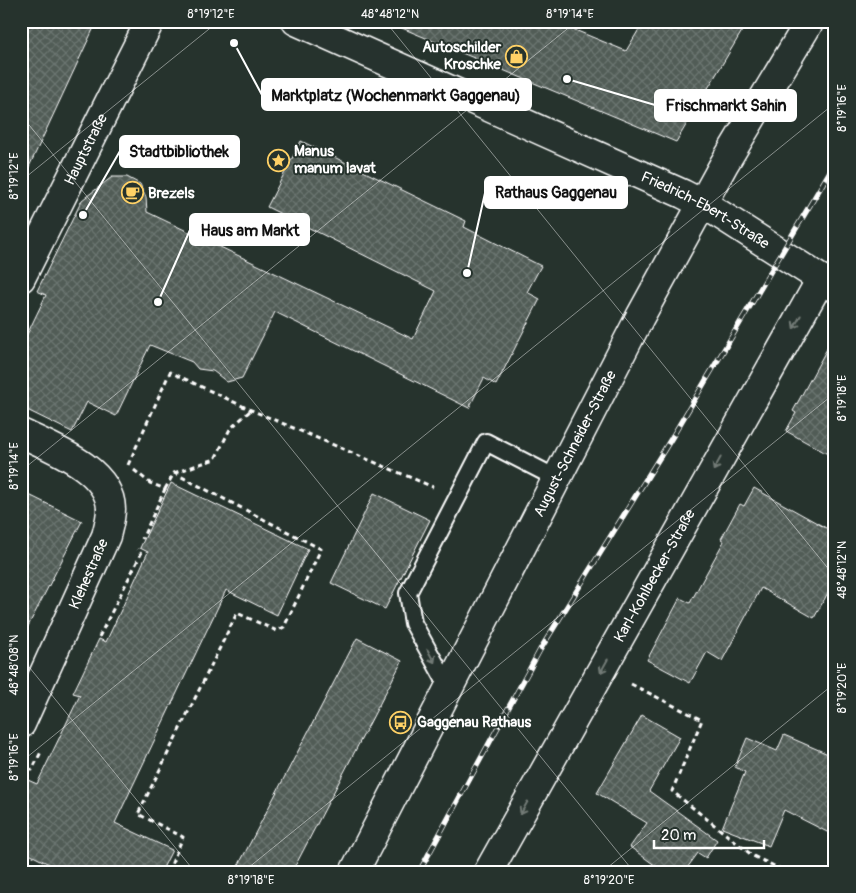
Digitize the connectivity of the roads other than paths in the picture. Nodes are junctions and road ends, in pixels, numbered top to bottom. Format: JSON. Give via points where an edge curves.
{"nodes":[{"id":1,"x":150,"y":21,"type":"edge"},
{"id":2,"x":296,"y":21,"type":"edge"},
{"id":3,"x":810,"y":21,"type":"edge"},
{"id":4,"x":703,"y":204,"type":"junction"},
{"id":5,"x":21,"y":278,"type":"edge"},
{"id":6,"x":828,"y":284,"type":"edge"},
{"id":7,"x":21,"y":433,"type":"edge"},
{"id":8,"x":558,"y":479,"type":"junction"},
{"id":9,"x":449,"y":688,"type":"junction"},
{"id":10,"x":21,"y":724,"type":"edge"},
{"id":11,"x":354,"y":872,"type":"edge"},
{"id":12,"x":488,"y":872,"type":"edge"}],
"edges":[{"from":1,"to":5,"type":"street","name":"Hauptstraße"},
{"from":2,"to":4,"type":"street","name":"Friedrich-Ebert-Straße"},
{"from":3,"to":4,"type":"street","name":"August-Schneider-Straße"},
{"from":4,"to":6,"type":"street","name":"Friedrich-Ebert-Straße"},
{"from":4,"to":8,"type":"street","name":"August-Schneider-Straße","via":[[640,318]]},
{"from":6,"to":12,"type":"street","name":"Karl-Kohlbecker-Straße","one_way":true},
{"from":7,"to":10,"type":"street","name":"Klehestraße","via":[[78,461],[104,485],[111,509],[106,536]]},
{"from":8,"to":9,"type":"street","name":"August-Schneider-Straße"},
{"from":8,"to":9,"type":"lane","one_way":true,"via":[[486,442],[408,593],[413,623]]},
{"from":9,"to":11,"type":"street","name":"August-Schneider-Straße"}]}
